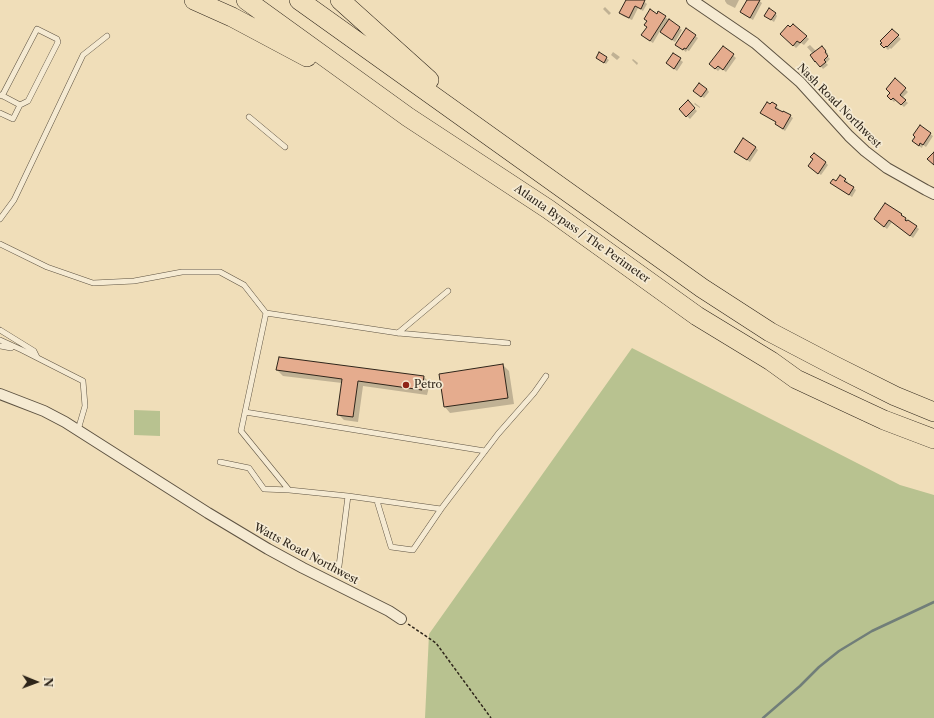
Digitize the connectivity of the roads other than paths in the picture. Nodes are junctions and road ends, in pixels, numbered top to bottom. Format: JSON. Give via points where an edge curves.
{"nodes":[{"id":1,"x":194,"y":0,"type":"edge"},
{"id":2,"x":246,"y":0,"type":"edge"},
{"id":3,"x":299,"y":0,"type":"edge"},
{"id":4,"x":340,"y":0,"type":"edge"},
{"id":5,"x":692,"y":0,"type":"edge"},
{"id":6,"x":107,"y":36,"type":"dead end"},
{"id":7,"x":1,"y":95,"type":"edge"},
{"id":8,"x":20,"y":105,"type":"junction"},
{"id":9,"x":0,"y":114,"type":"edge"},
{"id":10,"x":249,"y":117,"type":"dead end"},
{"id":11,"x":408,"y":117,"type":"junction"},
{"id":12,"x":285,"y":146,"type":"dead end"},
{"id":13,"x":504,"y":146,"type":"junction"},
{"id":14,"x":934,"y":194,"type":"edge"},
{"id":15,"x":0,"y":219,"type":"edge"},
{"id":16,"x":0,"y":244,"type":"edge"},
{"id":17,"x":448,"y":291,"type":"dead end"},
{"id":18,"x":266,"y":313,"type":"junction"},
{"id":19,"x":0,"y":330,"type":"edge"},
{"id":20,"x":398,"y":333,"type":"junction"},
{"id":21,"x":0,"y":340,"type":"edge"},
{"id":22,"x":508,"y":343,"type":"dead end"},
{"id":23,"x":0,"y":346,"type":"edge"},
{"id":24,"x":22,"y":350,"type":"junction"},
{"id":25,"x":38,"y":359,"type":"junction"},
{"id":26,"x":546,"y":376,"type":"dead end"},
{"id":27,"x":0,"y":394,"type":"edge"},
{"id":28,"x":245,"y":412,"type":"junction"},
{"id":29,"x":934,"y":412,"type":"edge"},
{"id":30,"x":82,"y":433,"type":"junction"},
{"id":31,"x":934,"y":439,"type":"edge"},
{"id":32,"x":485,"y":452,"type":"junction"},
{"id":33,"x":220,"y":462,"type":"dead end"},
{"id":34,"x":289,"y":490,"type":"junction"},
{"id":35,"x":348,"y":496,"type":"junction"},
{"id":36,"x":377,"y":500,"type":"junction"},
{"id":37,"x":441,"y":510,"type":"junction"},
{"id":38,"x":339,"y":566,"type":"dead end"},
{"id":39,"x":401,"y":619,"type":"road end"}],
"edges":[{"from":1,"to":11,"type":"highway","via":[[302,54]]},
{"from":2,"to":11,"type":"highway","name":"Atlanta Bypass / The Perimeter"},
{"from":3,"to":13,"type":"highway"},
{"from":4,"to":13,"type":"highway"},
{"from":5,"to":14,"type":"street","name":"Nash Road Northwest","via":[[755,43],[800,82],[865,151],[887,168]]},
{"from":6,"to":15,"type":"lane","via":[[83,55],[14,200]]},
{"from":7,"to":8,"type":"lane"},
{"from":7,"to":8,"type":"lane","via":[[37,29],[57,39],[58,42],[28,101]]},
{"from":8,"to":9,"type":"lane","via":[[14,119]]},
{"from":10,"to":12,"type":"lane"},
{"from":11,"to":31,"type":"highway","name":"Atlanta Bypass / The Perimeter","via":[[548,209],[697,316],[796,379],[884,420]]},
{"from":13,"to":29,"type":"highway","via":[[702,288],[770,332],[895,396]]},
{"from":16,"to":18,"type":"lane","via":[[47,267],[93,283],[134,282],[182,272],[220,272],[244,285]]},
{"from":17,"to":20,"type":"lane"},
{"from":18,"to":20,"type":"lane"},
{"from":18,"to":28,"type":"lane"},
{"from":19,"to":25,"type":"lane","via":[[34,351]]},
{"from":20,"to":22,"type":"lane"},
{"from":21,"to":24,"type":"lane"},
{"from":23,"to":24,"type":"lane"},
{"from":24,"to":25,"type":"lane"},
{"from":25,"to":30,"type":"lane","via":[[83,381],[85,406]]},
{"from":26,"to":32,"type":"lane"},
{"from":27,"to":30,"type":"street","name":"Watts Road Northwest","via":[[44,411]]},
{"from":28,"to":32,"type":"lane"},
{"from":28,"to":34,"type":"lane","via":[[242,432]]},
{"from":30,"to":39,"type":"street","name":"Watts Road Northwest","via":[[268,549]]},
{"from":32,"to":37,"type":"lane"},
{"from":33,"to":34,"type":"lane","via":[[249,468],[264,489]]},
{"from":34,"to":35,"type":"lane"},
{"from":35,"to":36,"type":"lane"},
{"from":35,"to":38,"type":"lane"},
{"from":36,"to":37,"type":"lane"},
{"from":36,"to":37,"type":"lane","via":[[391,547],[413,550]]}]}
